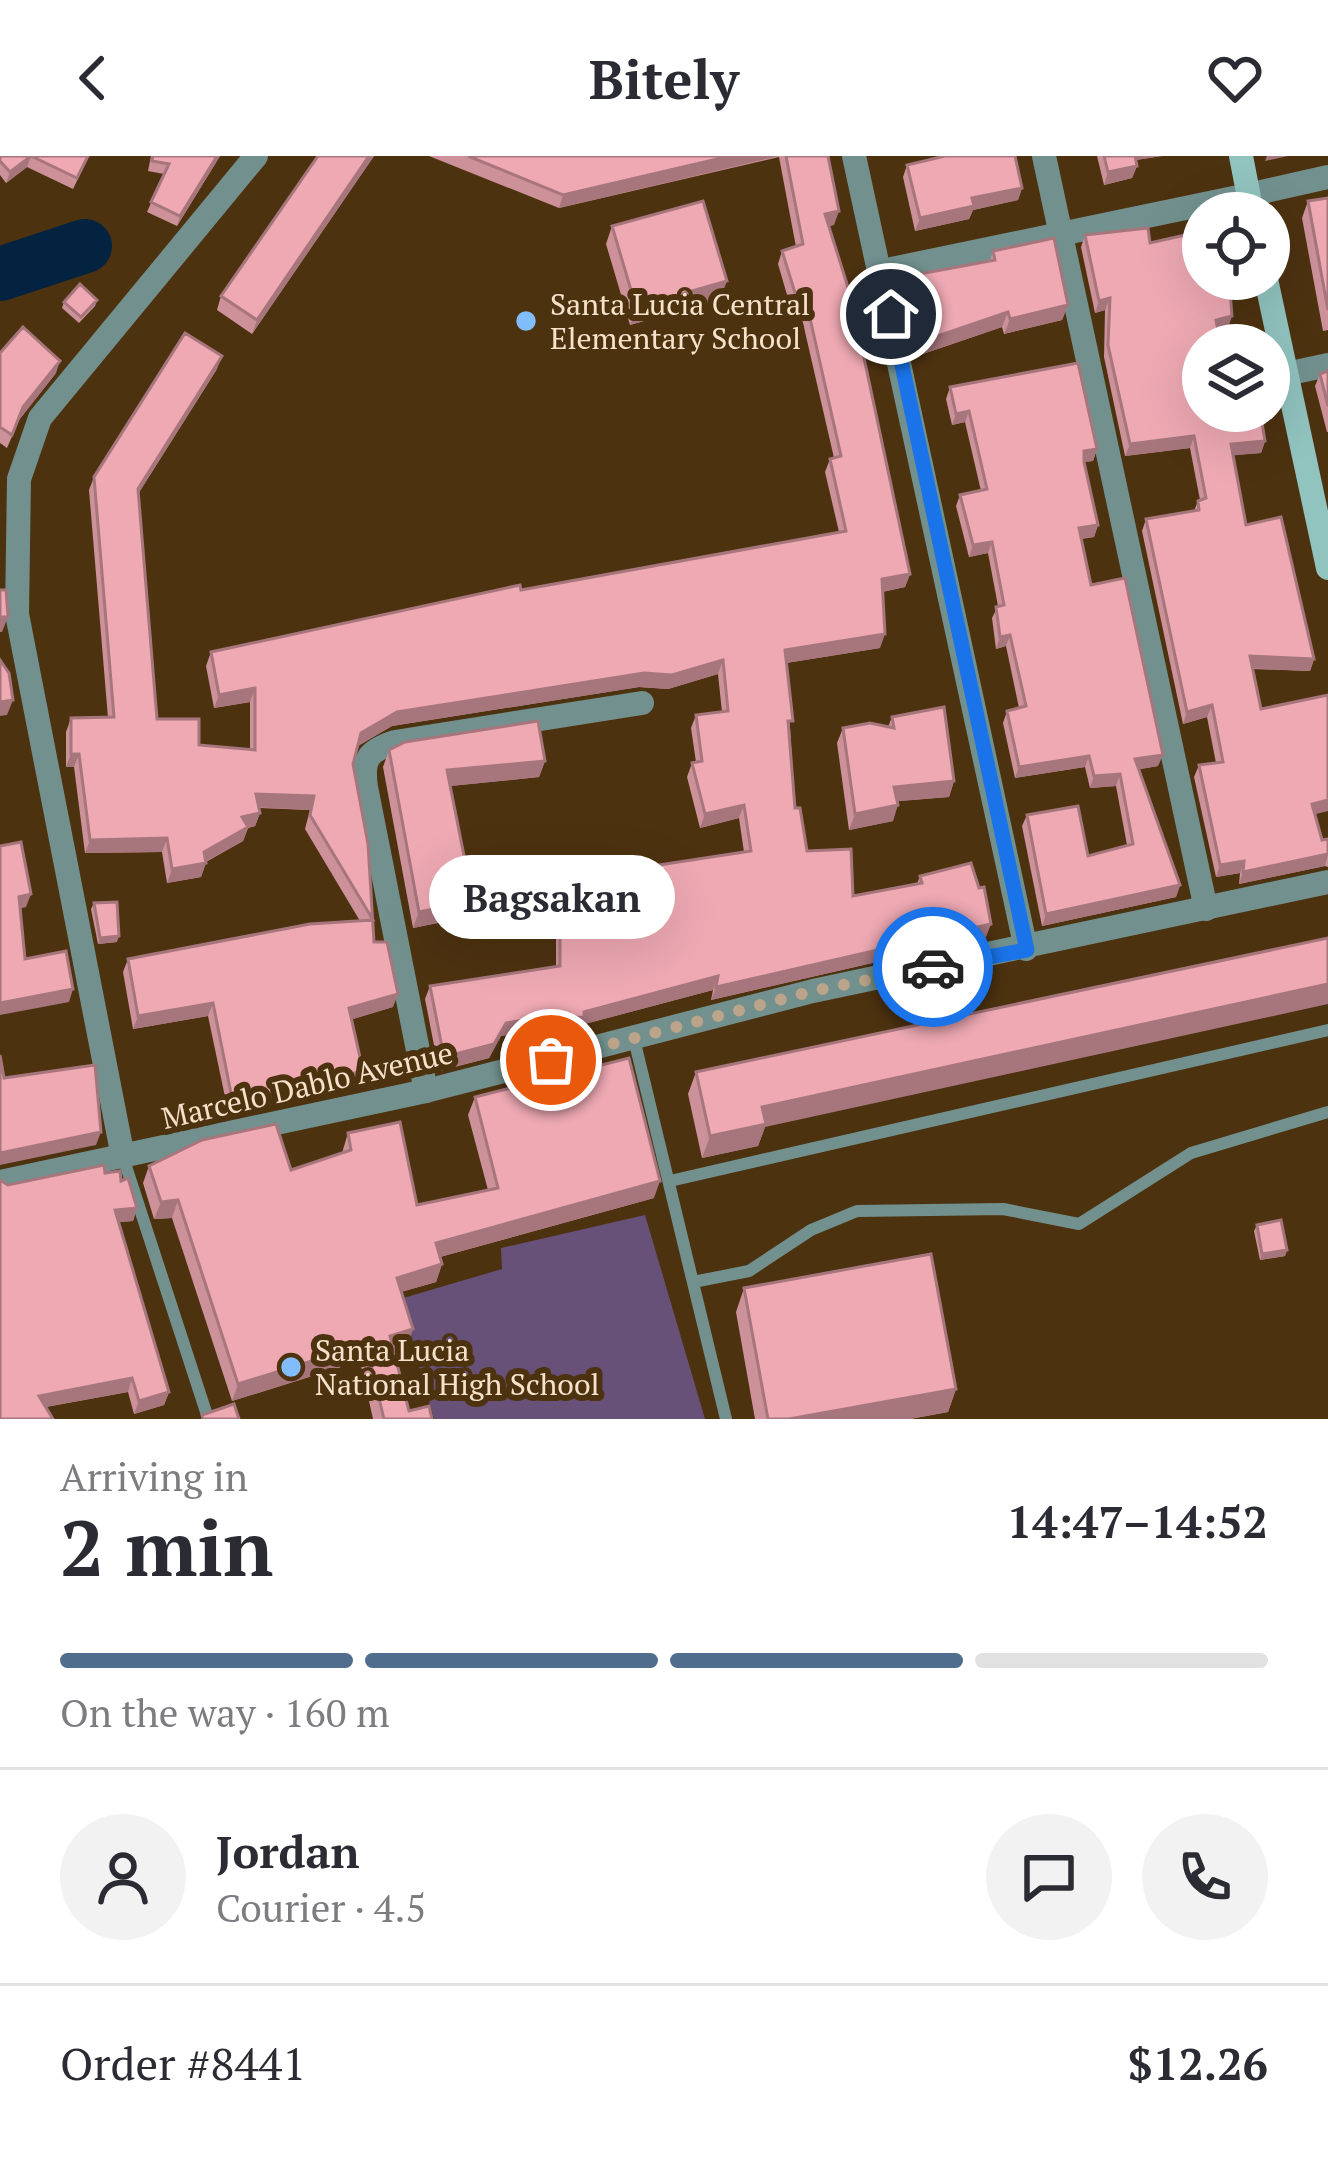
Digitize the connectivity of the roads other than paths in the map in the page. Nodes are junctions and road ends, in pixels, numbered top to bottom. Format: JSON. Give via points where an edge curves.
{"nodes":[{"id":1,"x":256,"y":156,"type":"edge"},
{"id":2,"x":854,"y":156,"type":"edge"},
{"id":3,"x":1044,"y":156,"type":"edge"},
{"id":4,"x":1241,"y":156,"type":"edge"},
{"id":5,"x":1328,"y":177,"type":"edge"},
{"id":6,"x":1248,"y":192,"type":"edge"},
{"id":7,"x":1285,"y":192,"type":"edge"},
{"id":8,"x":1182,"y":215,"type":"edge"},
{"id":9,"x":1060,"y":234,"type":"junction"},
{"id":10,"x":882,"y":271,"type":"junction"},
{"id":11,"x":1328,"y":365,"type":"edge"},
{"id":12,"x":1290,"y":373,"type":"edge"},
{"id":13,"x":1290,"y":392,"type":"edge"},
{"id":14,"x":1328,"y":568,"type":"edge"},
{"id":15,"x":642,"y":703,"type":"dead end"},
{"id":16,"x":1328,"y":883,"type":"edge"},
{"id":17,"x":1206,"y":910,"type":"junction"},
{"id":18,"x":1027,"y":950,"type":"junction"},
{"id":19,"x":1328,"y":1030,"type":"edge"},
{"id":20,"x":634,"y":1039,"type":"junction"},
{"id":21,"x":426,"y":1091,"type":"junction"},
{"id":22,"x":1328,"y":1112,"type":"edge"},
{"id":23,"x":123,"y":1156,"type":"junction"},
{"id":24,"x":670,"y":1180,"type":"junction"},
{"id":25,"x":0,"y":1182,"type":"edge"},
{"id":26,"x":693,"y":1282,"type":"junction"},
{"id":27,"x":206,"y":1412,"type":"edge"},
{"id":28,"x":726,"y":1419,"type":"edge"}],
"edges":[{"from":1,"to":23,"type":"street","via":[[40,418],[17,498],[17,614]]},
{"from":2,"to":10,"type":"street"},
{"from":3,"to":9,"type":"street"},
{"from":4,"to":6,"type":"main road"},
{"from":5,"to":7,"type":"street"},
{"from":8,"to":9,"type":"street"},
{"from":9,"to":10,"type":"street"},
{"from":9,"to":17,"type":"street"},
{"from":10,"to":18,"type":"street"},
{"from":11,"to":12,"type":"street"},
{"from":13,"to":14,"type":"main road"},
{"from":15,"to":21,"type":"street","via":[[410,739],[368,754],[366,787]]},
{"from":16,"to":17,"type":"street","name":"Marcelo Dablo Avenue"},
{"from":17,"to":18,"type":"street","name":"Marcelo Dablo Avenue"},
{"from":18,"to":20,"type":"street","name":"Marcelo Dablo Avenue","via":[[813,991]]},
{"from":19,"to":24,"type":"lane"},
{"from":20,"to":21,"type":"street","name":"Marcelo Dablo Avenue"},
{"from":20,"to":24,"type":"lane"},
{"from":21,"to":23,"type":"street","name":"Marcelo Dablo Avenue"},
{"from":22,"to":26,"type":"lane","via":[[1191,1153],[1079,1224],[1003,1209],[857,1211],[749,1271]]},
{"from":23,"to":25,"type":"street","name":"Marcelo Dablo Avenue"},
{"from":23,"to":27,"type":"lane"},
{"from":24,"to":26,"type":"lane"},
{"from":26,"to":28,"type":"lane"}]}
